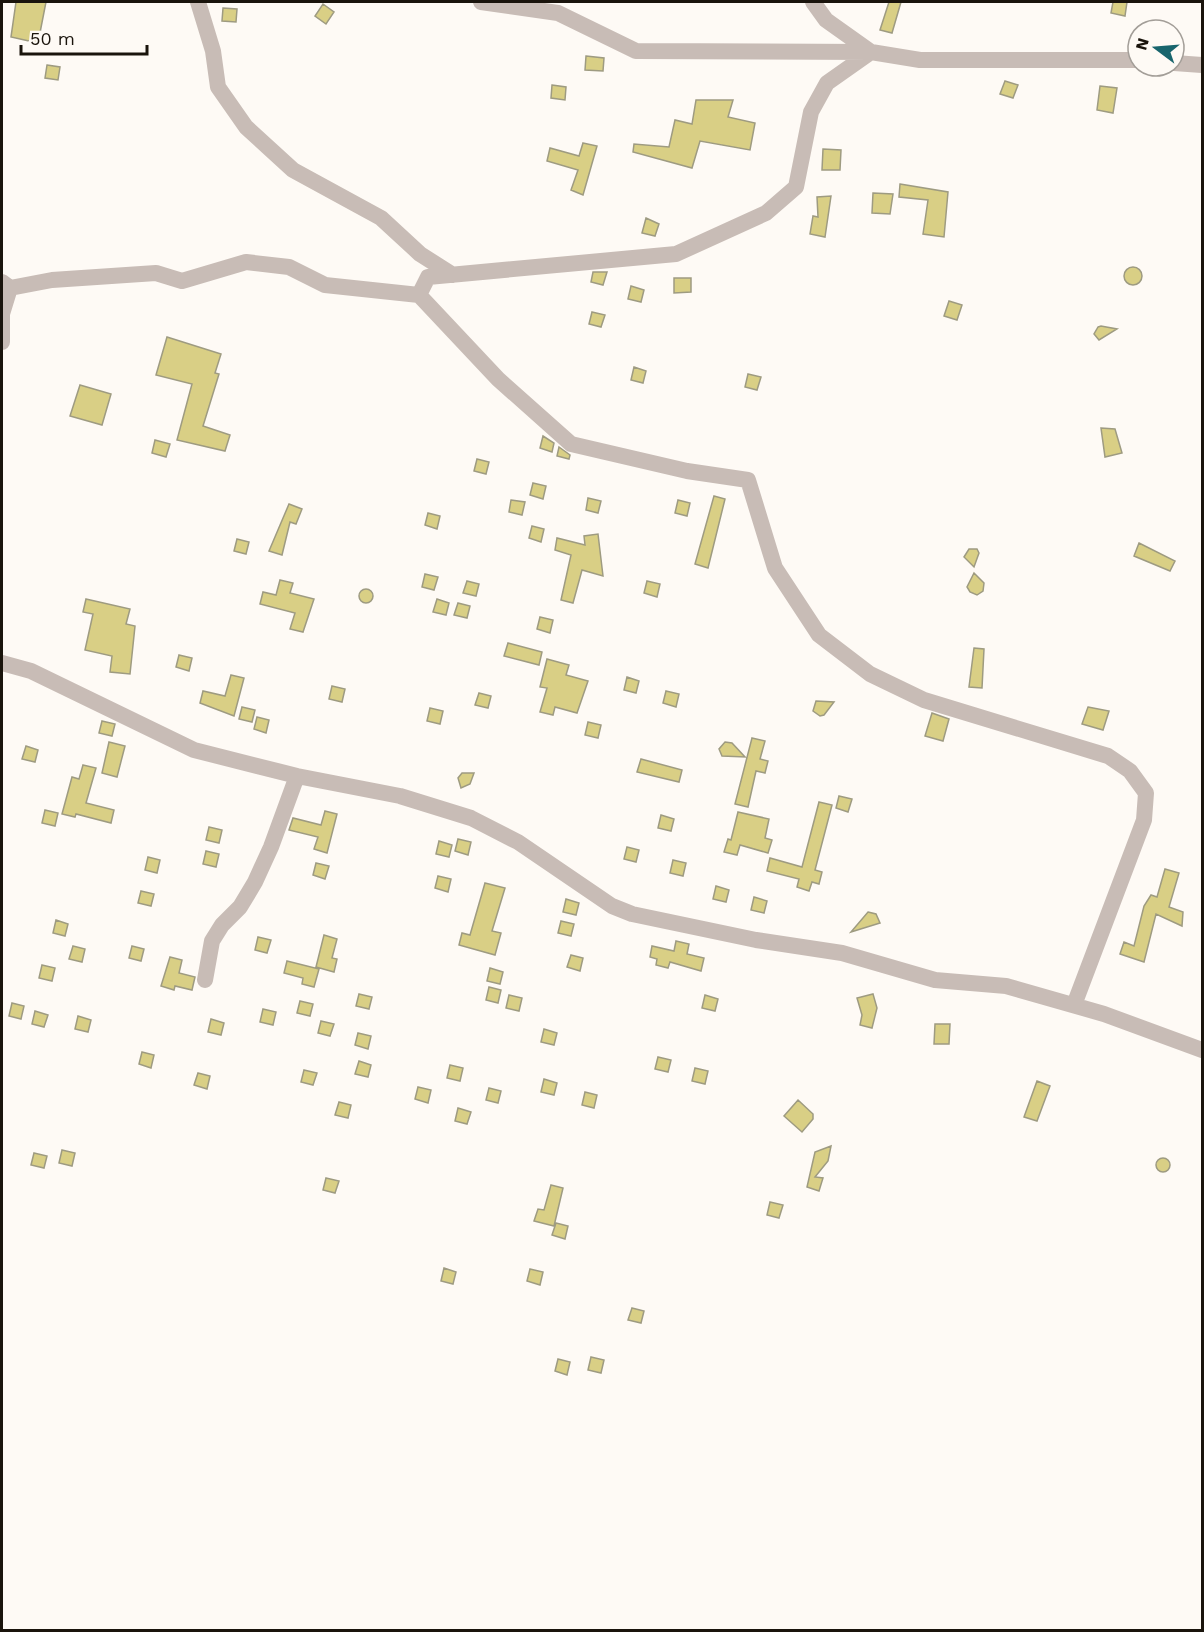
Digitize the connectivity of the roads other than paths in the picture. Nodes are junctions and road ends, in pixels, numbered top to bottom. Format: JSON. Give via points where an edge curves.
{"nodes":[{"id":1,"x":198,"y":2,"type":"edge"},
{"id":2,"x":481,"y":2,"type":"edge"},
{"id":3,"x":813,"y":2,"type":"edge"},
{"id":4,"x":872,"y":52,"type":"junction"},
{"id":5,"x":1126,"y":60,"type":"edge"},
{"id":6,"x":1186,"y":64,"type":"edge"},
{"id":7,"x":1203,"y":65,"type":"edge"},
{"id":8,"x":453,"y":275,"type":"junction"},
{"id":9,"x":6,"y":285,"type":"edge"},
{"id":10,"x":419,"y":295,"type":"junction"},
{"id":11,"x":2,"y":342,"type":"edge"},
{"id":12,"x":2,"y":663,"type":"edge"},
{"id":13,"x":297,"y":776,"type":"junction"},
{"id":14,"x":205,"y":980,"type":"dead end"},
{"id":15,"x":1074,"y":1005,"type":"junction"},
{"id":16,"x":1203,"y":1050,"type":"edge"}],
"edges":[{"from":1,"to":8,"type":"street","via":[[213,51],[218,87],[246,127],[293,170],[381,218],[420,254]]},
{"from":2,"to":4,"type":"street","via":[[558,13],[636,51]]},
{"from":3,"to":4,"type":"street","via":[[826,20]]},
{"from":4,"to":5,"type":"street","via":[[920,60]]},
{"from":4,"to":8,"type":"street","via":[[827,83],[811,112],[796,187],[766,213],[676,254]]},
{"from":6,"to":7,"type":"street"},
{"from":8,"to":10,"type":"street","via":[[428,277]]},
{"from":9,"to":10,"type":"street","via":[[156,273],[182,281],[246,262],[290,267],[325,285]]},
{"from":9,"to":11,"type":"street"},
{"from":10,"to":15,"type":"street","via":[[498,379],[571,444],[687,471],[748,480],[775,568],[819,634],[870,674],[924,700],[1108,756],[1130,771],[1146,793],[1144,820]]},
{"from":12,"to":13,"type":"street","via":[[31,671],[194,750]]},
{"from":13,"to":14,"type":"street","via":[[255,882],[212,941]]},
{"from":13,"to":15,"type":"street","via":[[400,796],[471,818],[518,842],[612,906],[632,914],[842,953],[935,980],[1006,986]]},
{"from":15,"to":16,"type":"street"}]}
